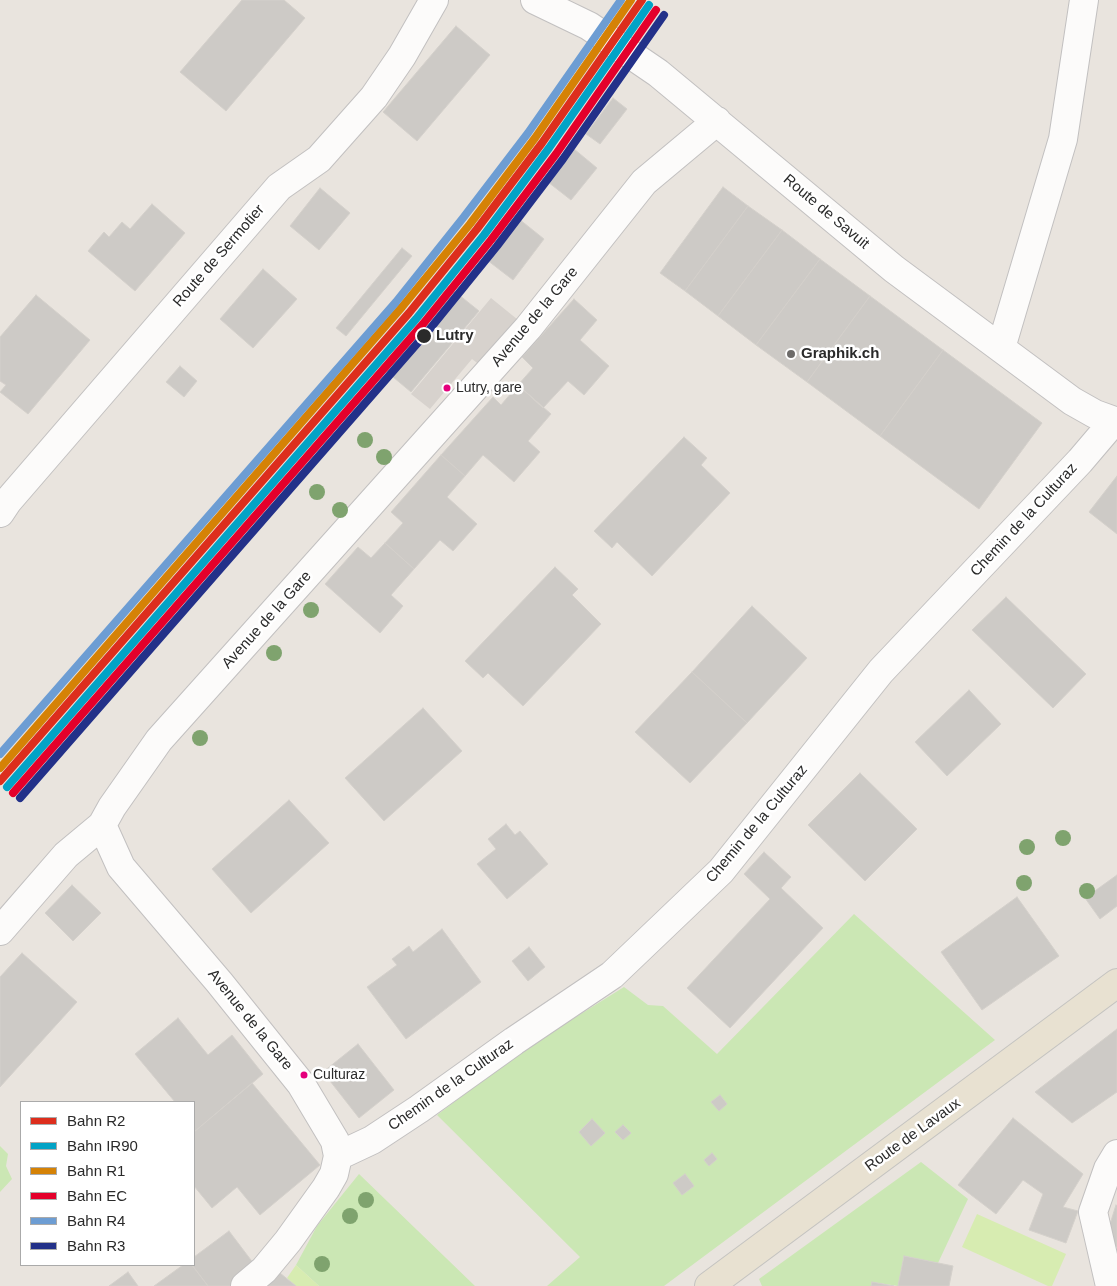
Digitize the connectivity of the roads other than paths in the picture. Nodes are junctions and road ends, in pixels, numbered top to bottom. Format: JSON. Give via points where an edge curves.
{"nodes":[{"id":1,"x":434,"y":0,"type":"edge"},
{"id":2,"x":535,"y":0,"type":"edge"},
{"id":3,"x":1084,"y":0,"type":"edge"},
{"id":4,"x":717,"y":121,"type":"junction"},
{"id":5,"x":1001,"y":348,"type":"junction"},
{"id":6,"x":1115,"y":422,"type":"edge"},
{"id":7,"x":0,"y":513,"type":"edge"},
{"id":8,"x":102,"y":825,"type":"junction"},
{"id":9,"x":0,"y":931,"type":"edge"},
{"id":10,"x":1117,"y":983,"type":"edge"},
{"id":11,"x":1117,"y":1154,"type":"edge"},
{"id":12,"x":338,"y":1156,"type":"junction"},
{"id":13,"x":245,"y":1286,"type":"edge"},
{"id":14,"x":709,"y":1286,"type":"edge"},
{"id":15,"x":1110,"y":1286,"type":"edge"}],
"edges":[{"from":1,"to":7,"type":"street","name":"Route de Sermotier","via":[[374,98],[319,159],[278,187]]},
{"from":2,"to":4,"type":"street","name":"Route de Savuit","via":[[589,26],[658,73]]},
{"from":3,"to":5,"type":"street","via":[[1064,139]]},
{"from":4,"to":5,"type":"street","name":"Route de Savuit","via":[[894,269]]},
{"from":4,"to":8,"type":"street","name":"Avenue de la Gare","via":[[644,182],[528,328],[159,740]]},
{"from":5,"to":6,"type":"street","name":"Route de Savuit","via":[[1072,402]]},
{"from":6,"to":12,"type":"street","name":"Chemin de la Culturaz","via":[[881,671],[721,871],[612,975],[419,1109],[372,1140]]},
{"from":8,"to":9,"type":"street","via":[[66,855]]},
{"from":8,"to":12,"type":"street","name":"Avenue de la Gare","via":[[121,866],[304,1087],[333,1136]]},
{"from":10,"to":14,"type":"main road","name":"Route de Lavaux"},
{"from":11,"to":15,"type":"street","via":[[1108,1169],[1093,1212]]},
{"from":12,"to":13,"type":"street","via":[[334,1174],[326,1188],[288,1242]]}]}
